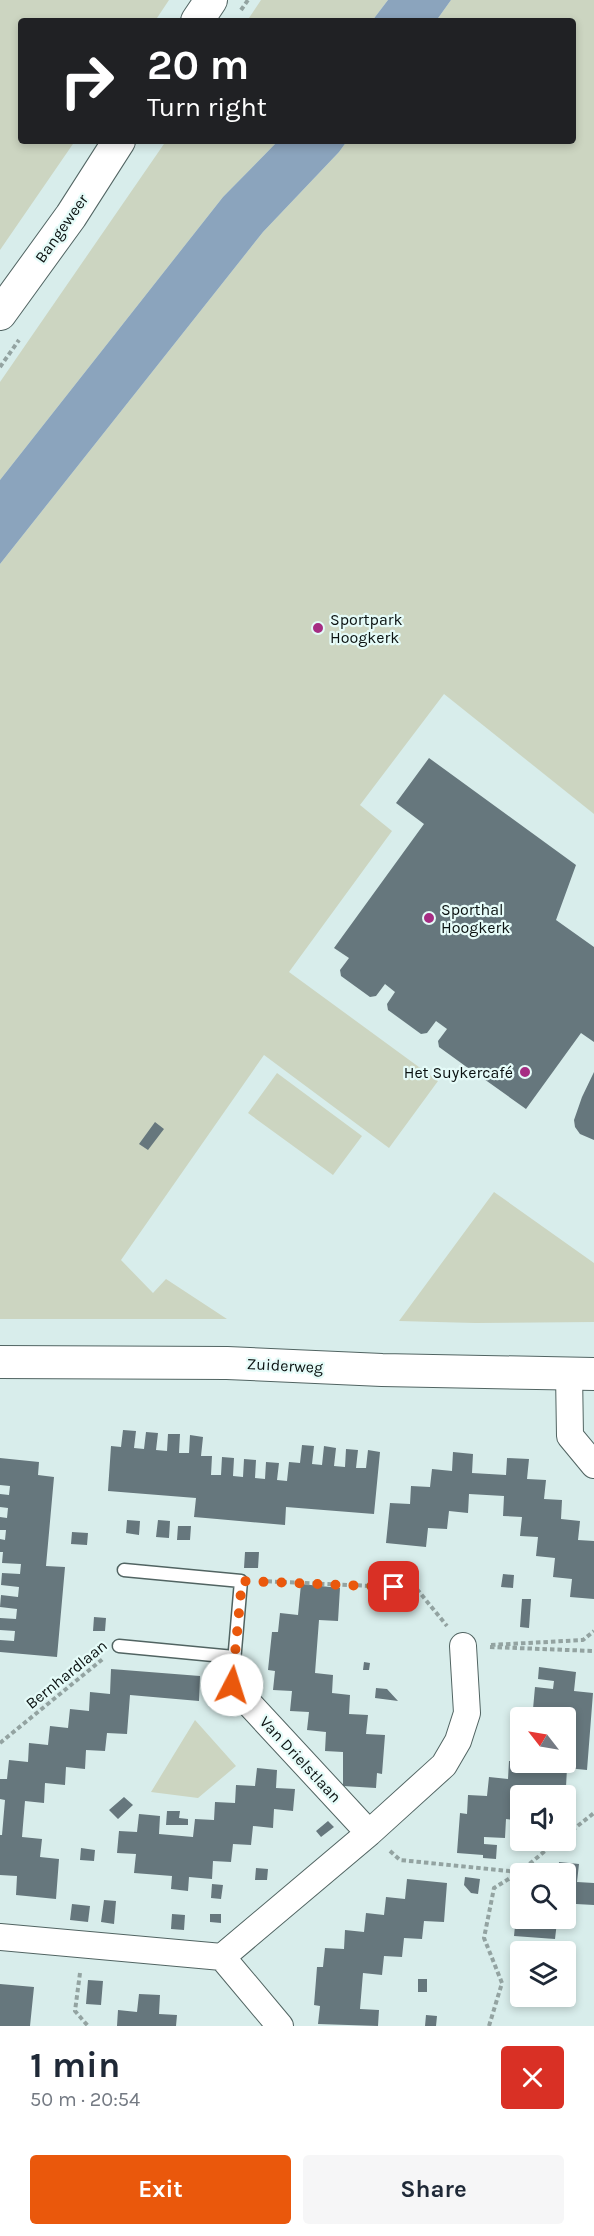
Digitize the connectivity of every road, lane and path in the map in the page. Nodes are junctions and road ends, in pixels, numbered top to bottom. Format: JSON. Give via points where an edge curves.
{"nodes":[{"id":1,"x":211,"y":0,"type":"edge"},
{"id":2,"x":199,"y":18,"type":"edge"},
{"id":3,"x":117,"y":144,"type":"edge"},
{"id":4,"x":0,"y":314,"type":"edge"},
{"id":5,"x":0,"y":1362,"type":"edge"},
{"id":6,"x":582,"y":1373,"type":"edge"},
{"id":7,"x":594,"y":1465,"type":"edge"},
{"id":8,"x":124,"y":1569,"type":"dead end"},
{"id":9,"x":242,"y":1581,"type":"junction"},
{"id":10,"x":594,"y":1631,"type":"edge"},
{"id":11,"x":119,"y":1646,"type":"joint"},
{"id":12,"x":463,"y":1646,"type":"junction"},
{"id":13,"x":594,"y":1651,"type":"edge"},
{"id":14,"x":234,"y":1657,"type":"junction"},
{"id":15,"x":232,"y":1685,"type":"joint"},
{"id":16,"x":0,"y":1743,"type":"edge"},
{"id":17,"x":594,"y":1813,"type":"edge"},
{"id":18,"x":576,"y":1826,"type":"edge"},
{"id":19,"x":369,"y":1833,"type":"junction"},
{"id":20,"x":545,"y":1851,"type":"edge"},
{"id":21,"x":531,"y":1863,"type":"edge"},
{"id":22,"x":510,"y":1871,"type":"edge"},
{"id":23,"x":510,"y":1878,"type":"edge"},
{"id":24,"x":0,"y":1937,"type":"edge"},
{"id":25,"x":83,"y":1945,"type":"junction"},
{"id":26,"x":222,"y":1957,"type":"junction"},
{"id":27,"x":88,"y":2026,"type":"edge"},
{"id":28,"x":280,"y":2026,"type":"edge"},
{"id":29,"x":489,"y":2026,"type":"edge"}],
"edges":[{"from":1,"to":2,"type":"street"},
{"from":3,"to":4,"type":"street","name":"Bangeweer"},
{"from":5,"to":6,"type":"street","name":"Zuiderweg","via":[[227,1363]]},
{"from":6,"to":7,"type":"street","name":"Zuiderweg","via":[[568,1405],[570,1436]]},
{"from":8,"to":9,"type":"lane"},
{"from":9,"to":12,"type":"path","via":[[416,1588]]},
{"from":9,"to":14,"type":"lane"},
{"from":10,"to":12,"type":"path","via":[[583,1640]]},
{"from":11,"to":14,"type":"lane"},
{"from":11,"to":16,"type":"path","name":"Bernhardlaan"},
{"from":12,"to":13,"type":"path"},
{"from":12,"to":19,"type":"street","via":[[467,1713],[458,1741],[444,1765]]},
{"from":14,"to":15,"type":"lane"},
{"from":15,"to":19,"type":"street","name":"Van Drielstlaan"},
{"from":17,"to":18,"type":"path"},
{"from":19,"to":22,"type":"path","via":[[400,1860]]},
{"from":19,"to":26,"type":"street"},
{"from":20,"to":21,"type":"path"},
{"from":23,"to":29,"type":"path","via":[[494,1888],[484,1938],[502,1983]]},
{"from":24,"to":25,"type":"street"},
{"from":25,"to":26,"type":"street"},
{"from":25,"to":27,"type":"path","via":[[75,2011]]},
{"from":26,"to":28,"type":"street"}]}
